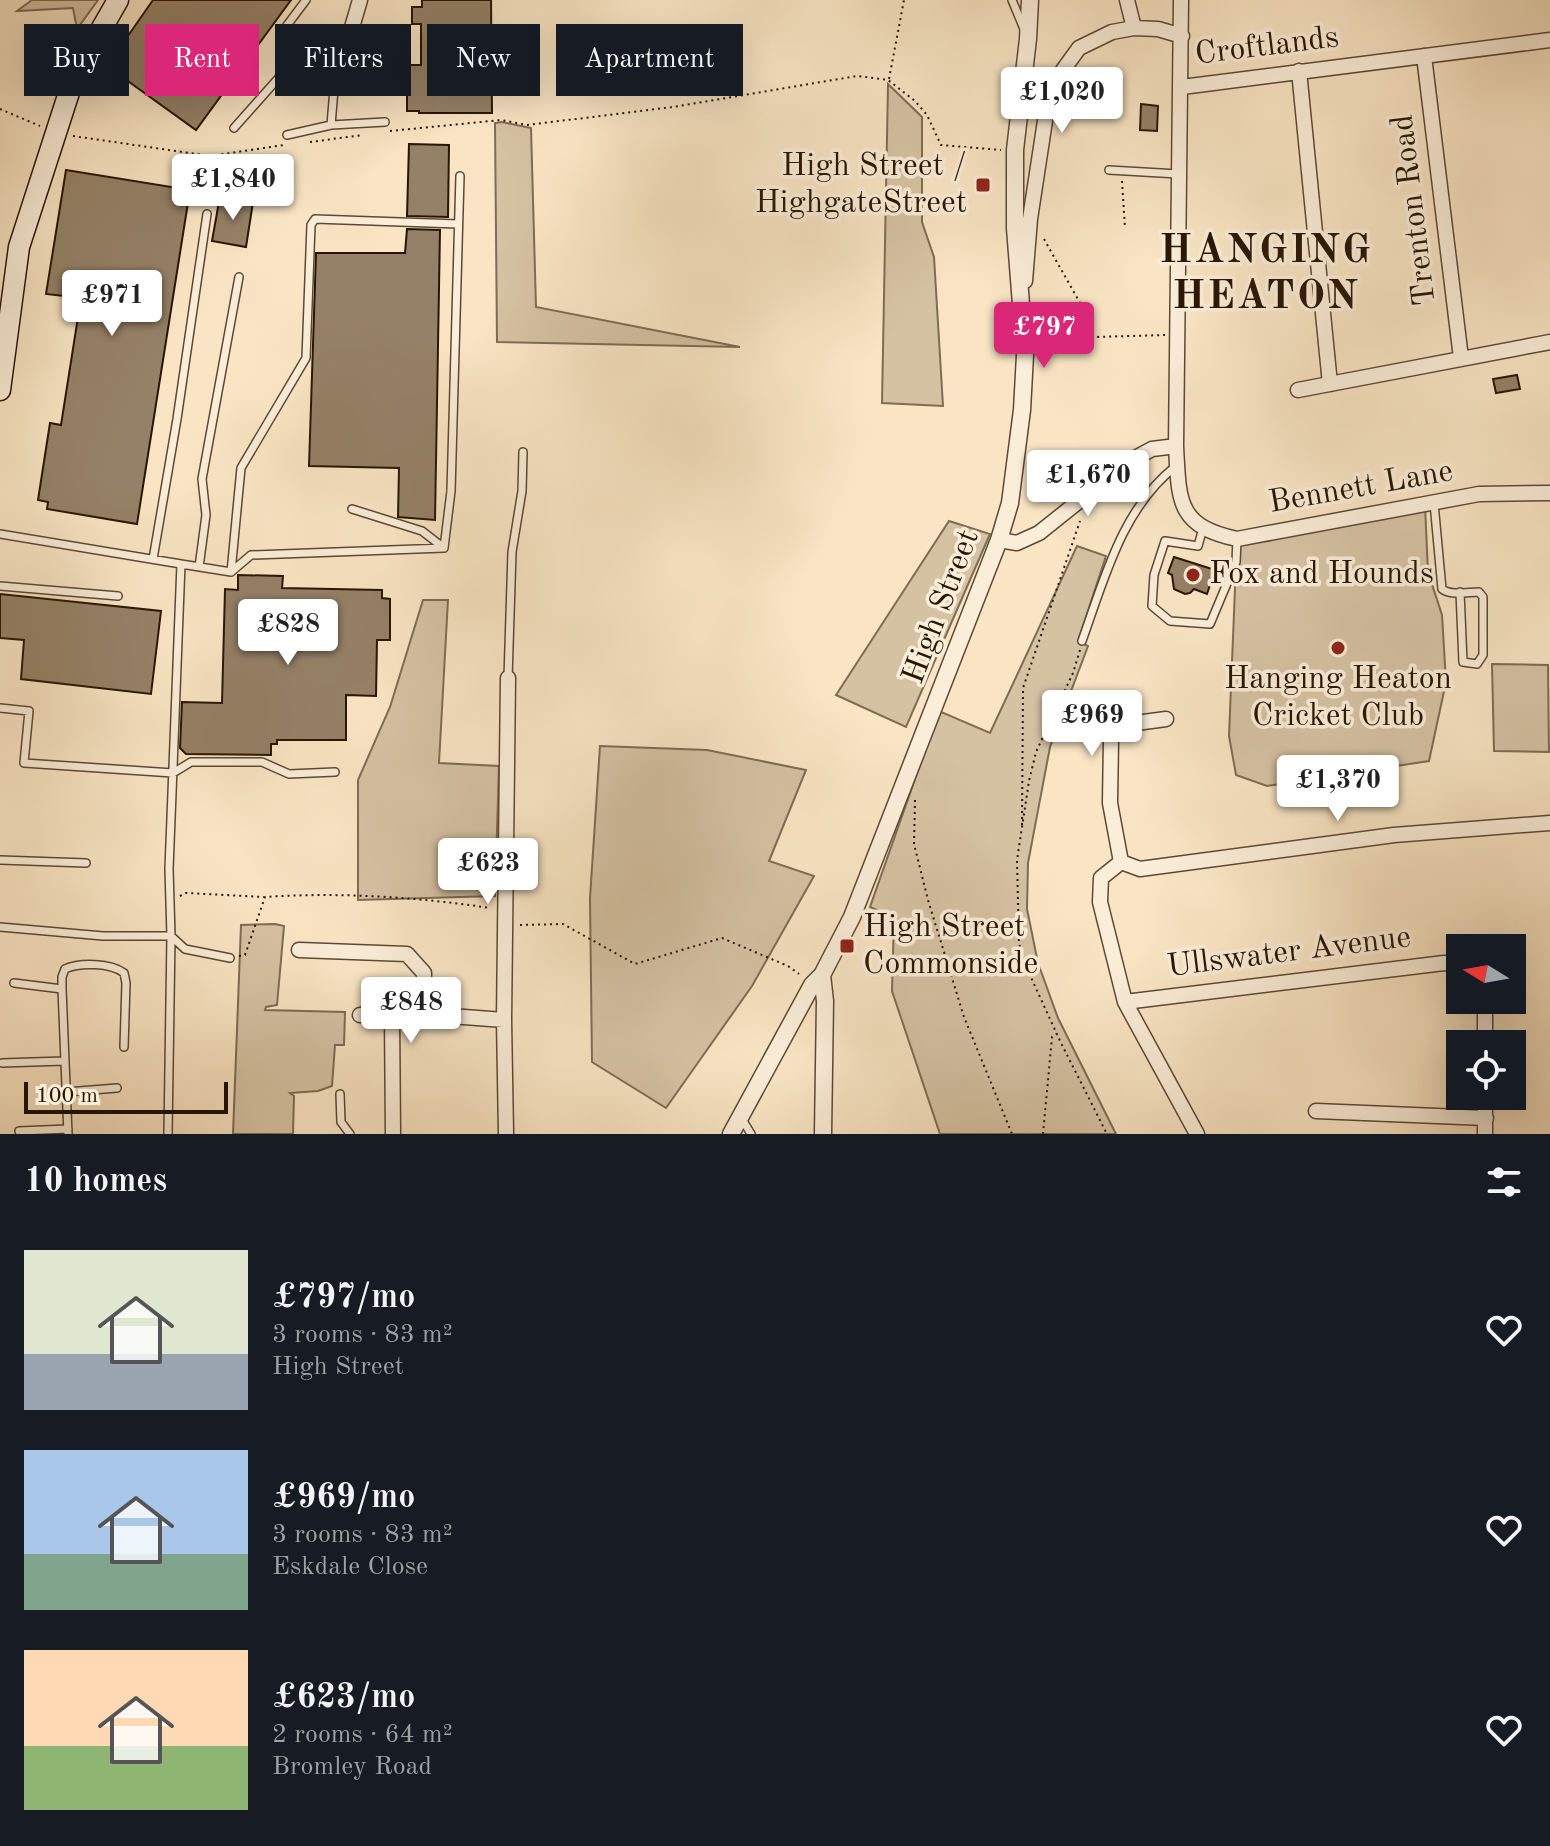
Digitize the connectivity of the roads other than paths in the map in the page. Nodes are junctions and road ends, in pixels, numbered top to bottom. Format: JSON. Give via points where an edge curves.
{"nodes":[{"id":1,"x":118,"y":0,"type":"edge"},
{"id":2,"x":306,"y":0,"type":"edge"},
{"id":3,"x":360,"y":0,"type":"edge"},
{"id":4,"x":1012,"y":0,"type":"edge"},
{"id":5,"x":1030,"y":0,"type":"edge"},
{"id":6,"x":1127,"y":0,"type":"edge"},
{"id":7,"x":1181,"y":0,"type":"edge"},
{"id":8,"x":288,"y":24,"type":"edge"},
{"id":9,"x":353,"y":24,"type":"edge"},
{"id":10,"x":1134,"y":28,"type":"junction"},
{"id":11,"x":1182,"y":36,"type":"junction"},
{"id":12,"x":1028,"y":39,"type":"junction"},
{"id":13,"x":1550,"y":40,"type":"edge"},
{"id":14,"x":1424,"y":56,"type":"junction"},
{"id":15,"x":1299,"y":71,"type":"junction"},
{"id":16,"x":275,"y":82,"type":"edge"},
{"id":17,"x":1182,"y":87,"type":"junction"},
{"id":18,"x":333,"y":96,"type":"edge"},
{"id":19,"x":385,"y":122,"type":"dead end"},
{"id":20,"x":331,"y":125,"type":"junction"},
{"id":21,"x":234,"y":128,"type":"dead end"},
{"id":22,"x":287,"y":135,"type":"dead end"},
{"id":23,"x":1109,"y":170,"type":"dead end"},
{"id":24,"x":1180,"y":174,"type":"junction"},
{"id":25,"x":460,"y":176,"type":"dead end"},
{"id":26,"x":207,"y":214,"type":"dead end"},
{"id":27,"x":458,"y":224,"type":"junction"},
{"id":28,"x":239,"y":277,"type":"dead end"},
{"id":29,"x":1023,"y":302,"type":"junction"},
{"id":30,"x":5,"y":317,"type":"edge"},
{"id":31,"x":1550,"y":342,"type":"edge"},
{"id":32,"x":1461,"y":358,"type":"junction"},
{"id":33,"x":1330,"y":384,"type":"junction"},
{"id":34,"x":0,"y":390,"type":"edge"},
{"id":35,"x":1298,"y":390,"type":"dead end"},
{"id":36,"x":1176,"y":446,"type":"junction"},
{"id":37,"x":523,"y":452,"type":"dead end"},
{"id":38,"x":1177,"y":465,"type":"junction"},
{"id":39,"x":1550,"y":493,"type":"edge"},
{"id":40,"x":1434,"y":503,"type":"junction"},
{"id":41,"x":352,"y":509,"type":"dead end"},
{"id":42,"x":1203,"y":528,"type":"junction"},
{"id":43,"x":0,"y":534,"type":"edge"},
{"id":44,"x":1237,"y":539,"type":"junction"},
{"id":45,"x":999,"y":540,"type":"junction"},
{"id":46,"x":444,"y":548,"type":"junction"},
{"id":47,"x":153,"y":559,"type":"junction"},
{"id":48,"x":181,"y":564,"type":"junction"},
{"id":49,"x":199,"y":567,"type":"junction"},
{"id":50,"x":231,"y":572,"type":"junction"},
{"id":51,"x":0,"y":586,"type":"edge"},
{"id":52,"x":1460,"y":592,"type":"junction"},
{"id":53,"x":118,"y":596,"type":"dead end"},
{"id":54,"x":1082,"y":641,"type":"road end"},
{"id":55,"x":508,"y":678,"type":"joint"},
{"id":56,"x":0,"y":708,"type":"edge"},
{"id":57,"x":1166,"y":719,"type":"dead end"},
{"id":58,"x":335,"y":772,"type":"dead end"},
{"id":59,"x":173,"y":773,"type":"junction"},
{"id":60,"x":1550,"y":823,"type":"edge"},
{"id":61,"x":0,"y":860,"type":"edge"},
{"id":62,"x":1121,"y":862,"type":"junction"},
{"id":63,"x":86,"y":863,"type":"dead end"},
{"id":64,"x":0,"y":927,"type":"edge"},
{"id":65,"x":171,"y":936,"type":"junction"},
{"id":66,"x":296,"y":946,"type":"dead end"},
{"id":67,"x":230,"y":958,"type":"road end"},
{"id":68,"x":1446,"y":963,"type":"edge"},
{"id":69,"x":817,"y":980,"type":"junction"},
{"id":70,"x":14,"y":983,"type":"dead end"},
{"id":71,"x":62,"y":989,"type":"junction"},
{"id":72,"x":1125,"y":1002,"type":"junction"},
{"id":73,"x":424,"y":1014,"type":"junction"},
{"id":74,"x":360,"y":1015,"type":"dead end"},
{"id":75,"x":392,"y":1017,"type":"junction"},
{"id":76,"x":504,"y":1020,"type":"junction"},
{"id":77,"x":124,"y":1047,"type":"dead end"},
{"id":78,"x":64,"y":1061,"type":"junction"},
{"id":79,"x":2,"y":1063,"type":"edge"},
{"id":80,"x":117,"y":1088,"type":"dead end"},
{"id":81,"x":66,"y":1092,"type":"junction"},
{"id":82,"x":340,"y":1094,"type":"dead end"},
{"id":83,"x":1486,"y":1110,"type":"edge"},
{"id":84,"x":1316,"y":1111,"type":"dead end"},
{"id":85,"x":740,"y":1115,"type":"junction"},
{"id":86,"x":1486,"y":1118,"type":"junction"},
{"id":87,"x":19,"y":1131,"type":"dead end"},
{"id":88,"x":68,"y":1132,"type":"edge"},
{"id":89,"x":168,"y":1134,"type":"edge"},
{"id":90,"x":350,"y":1134,"type":"edge"},
{"id":91,"x":393,"y":1134,"type":"edge"},
{"id":92,"x":506,"y":1134,"type":"edge"},
{"id":93,"x":731,"y":1134,"type":"edge"},
{"id":94,"x":751,"y":1134,"type":"edge"},
{"id":95,"x":823,"y":1134,"type":"edge"},
{"id":96,"x":1197,"y":1134,"type":"edge"},
{"id":97,"x":1485,"y":1134,"type":"edge"}],
"edges":[{"from":1,"to":30,"type":"main road","via":[[74,77],[19,247]]},
{"from":2,"to":8,"type":"lane"},
{"from":3,"to":9,"type":"street"},
{"from":4,"to":12,"type":"lane"},
{"from":5,"to":12,"type":"street","name":"High Street"},
{"from":6,"to":10,"type":"street"},
{"from":7,"to":11,"type":"street"},
{"from":10,"to":11,"type":"street"},
{"from":10,"to":29,"type":"street","via":[[1079,48],[1050,88]]},
{"from":11,"to":17,"type":"street"},
{"from":12,"to":29,"type":"street","name":"High Street","via":[[1015,150],[1015,228]]},
{"from":13,"to":14,"type":"street","name":"Croftlands"},
{"from":14,"to":15,"type":"street","name":"Croftlands"},
{"from":14,"to":32,"type":"street","name":"Trenton Road"},
{"from":15,"to":17,"type":"street","name":"Croftlands"},
{"from":15,"to":33,"type":"street"},
{"from":16,"to":21,"type":"lane"},
{"from":17,"to":24,"type":"street"},
{"from":18,"to":20,"type":"lane"},
{"from":19,"to":20,"type":"lane"},
{"from":20,"to":22,"type":"lane"},
{"from":23,"to":24,"type":"lane"},
{"from":24,"to":36,"type":"street"},
{"from":25,"to":27,"type":"lane"},
{"from":26,"to":47,"type":"lane"},
{"from":27,"to":46,"type":"lane","via":[[451,491]]},
{"from":27,"to":50,"type":"lane","via":[[315,219],[311,225],[306,358],[241,468]]},
{"from":28,"to":49,"type":"lane","via":[[202,479],[206,515]]},
{"from":29,"to":45,"type":"street","name":"High Street","via":[[1022,410],[1010,503]]},
{"from":30,"to":34,"type":"main road"},
{"from":31,"to":32,"type":"street"},
{"from":32,"to":33,"type":"street"},
{"from":33,"to":35,"type":"street"},
{"from":36,"to":38,"type":"street"},
{"from":36,"to":45,"type":"street","via":[[1152,449],[1128,462],[1039,533],[1017,543]]},
{"from":37,"to":55,"type":"lane","via":[[512,552]]},
{"from":38,"to":42,"type":"street","name":"Bennett Lane","via":[[1188,518]]},
{"from":38,"to":54,"type":"lane","via":[[1143,501],[1114,550]]},
{"from":39,"to":40,"type":"street","name":"Bennett Lane","via":[[1479,494]]},
{"from":40,"to":44,"type":"street","name":"Bennett Lane"},
{"from":40,"to":52,"type":"lane","via":[[1442,589]]},
{"from":41,"to":46,"type":"lane","via":[[422,531]]},
{"from":42,"to":44,"type":"street","name":"Bennett Lane"},
{"from":42,"to":44,"type":"lane","via":[[1198,546],[1165,541],[1154,575],[1152,606],[1170,621],[1210,624],[1236,562]]},
{"from":43,"to":47,"type":"lane"},
{"from":45,"to":69,"type":"street","name":"High Street","via":[[852,917]]},
{"from":46,"to":50,"type":"lane","via":[[251,555]]},
{"from":47,"to":48,"type":"lane"},
{"from":48,"to":49,"type":"lane"},
{"from":48,"to":59,"type":"lane"},
{"from":49,"to":50,"type":"lane"},
{"from":51,"to":53,"type":"lane"},
{"from":52,"to":52,"type":"lane","via":[[1479,592],[1483,597],[1483,655],[1477,664],[1463,662]]},
{"from":55,"to":76,"type":"street"},
{"from":56,"to":59,"type":"lane","via":[[29,711],[24,763]]},
{"from":57,"to":62,"type":"street","via":[[1121,725],[1111,739],[1110,803]]},
{"from":58,"to":59,"type":"lane","via":[[289,774],[262,762],[191,762]]},
{"from":59,"to":65,"type":"lane"},
{"from":60,"to":62,"type":"street","via":[[1394,835],[1140,869]]},
{"from":61,"to":63,"type":"lane"},
{"from":62,"to":72,"type":"street","via":[[1101,878],[1100,902]]},
{"from":64,"to":65,"type":"lane"},
{"from":65,"to":67,"type":"lane","via":[[185,949]]},
{"from":65,"to":89,"type":"lane"},
{"from":66,"to":73,"type":"street","via":[[407,954],[424,973]]},
{"from":68,"to":72,"type":"street","name":"Ullswater Avenue"},
{"from":69,"to":85,"type":"street","name":"High Street"},
{"from":69,"to":95,"type":"street","via":[[825,1001]]},
{"from":70,"to":71,"type":"lane"},
{"from":71,"to":77,"type":"lane","via":[[65,969],[74,965],[117,967],[124,973]]},
{"from":71,"to":78,"type":"lane"},
{"from":72,"to":96,"type":"street"},
{"from":73,"to":75,"type":"street"},
{"from":73,"to":76,"type":"street"},
{"from":74,"to":75,"type":"street"},
{"from":75,"to":91,"type":"street"},
{"from":76,"to":92,"type":"street"},
{"from":78,"to":79,"type":"lane"},
{"from":78,"to":81,"type":"lane"},
{"from":80,"to":81,"type":"lane"},
{"from":81,"to":88,"type":"lane"},
{"from":82,"to":90,"type":"lane","via":[[341,1122]]},
{"from":83,"to":86,"type":"street"},
{"from":84,"to":86,"type":"street"},
{"from":85,"to":93,"type":"street","name":"High Street"},
{"from":85,"to":94,"type":"lane"},
{"from":86,"to":97,"type":"street"},
{"from":87,"to":88,"type":"lane"}]}
